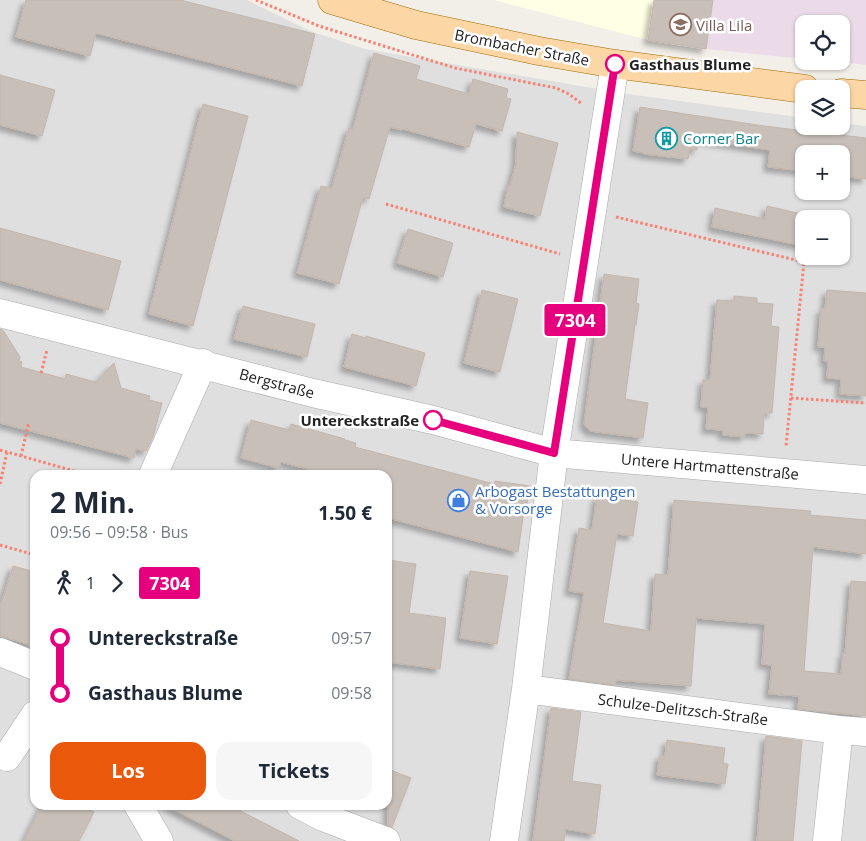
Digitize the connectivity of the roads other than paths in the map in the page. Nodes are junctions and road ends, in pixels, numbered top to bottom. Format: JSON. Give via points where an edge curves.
{"nodes":[{"id":1,"x":333,"y":0,"type":"edge"},
{"id":2,"x":615,"y":64,"type":"junction"},
{"id":3,"x":795,"y":88,"type":"edge"},
{"id":4,"x":850,"y":94,"type":"edge"},
{"id":5,"x":866,"y":95,"type":"edge"},
{"id":6,"x":0,"y":312,"type":"edge"},
{"id":7,"x":202,"y":363,"type":"junction"},
{"id":8,"x":554,"y":453,"type":"junction"},
{"id":9,"x":155,"y":470,"type":"edge"},
{"id":10,"x":866,"y":480,"type":"edge"},
{"id":11,"x":0,"y":652,"type":"edge"},
{"id":12,"x":30,"y":664,"type":"edge"},
{"id":13,"x":526,"y":689,"type":"junction"},
{"id":14,"x":30,"y":722,"type":"edge"},
{"id":15,"x":839,"y":730,"type":"junction"},
{"id":16,"x":866,"y":732,"type":"edge"},
{"id":17,"x":7,"y":757,"type":"dead end"},
{"id":18,"x":141,"y":810,"type":"edge"},
{"id":19,"x":310,"y":810,"type":"edge"},
{"id":20,"x":159,"y":841,"type":"edge"},
{"id":21,"x":386,"y":841,"type":"edge"},
{"id":22,"x":504,"y":841,"type":"edge"},
{"id":23,"x":828,"y":841,"type":"edge"}],
"edges":[{"from":1,"to":2,"type":"main road","name":"Brombacher Straße","via":[[416,25]]},
{"from":2,"to":3,"type":"main road","name":"Brombacher Straße"},
{"from":2,"to":8,"type":"street"},
{"from":4,"to":5,"type":"main road"},
{"from":6,"to":7,"type":"street","name":"Bergstraße"},
{"from":7,"to":8,"type":"street","name":"Bergstraße"},
{"from":7,"to":9,"type":"street"},
{"from":8,"to":10,"type":"street","name":"Untere Hartmattenstraße"},
{"from":8,"to":13,"type":"street"},
{"from":11,"to":12,"type":"street"},
{"from":13,"to":15,"type":"street","name":"Schulze-Delitzsch-Straße"},
{"from":13,"to":22,"type":"street"},
{"from":14,"to":17,"type":"street"},
{"from":15,"to":16,"type":"street","name":"Schulze-Delitzsch-Straße"},
{"from":15,"to":23,"type":"street"},
{"from":18,"to":20,"type":"street"},
{"from":19,"to":21,"type":"street"}]}
